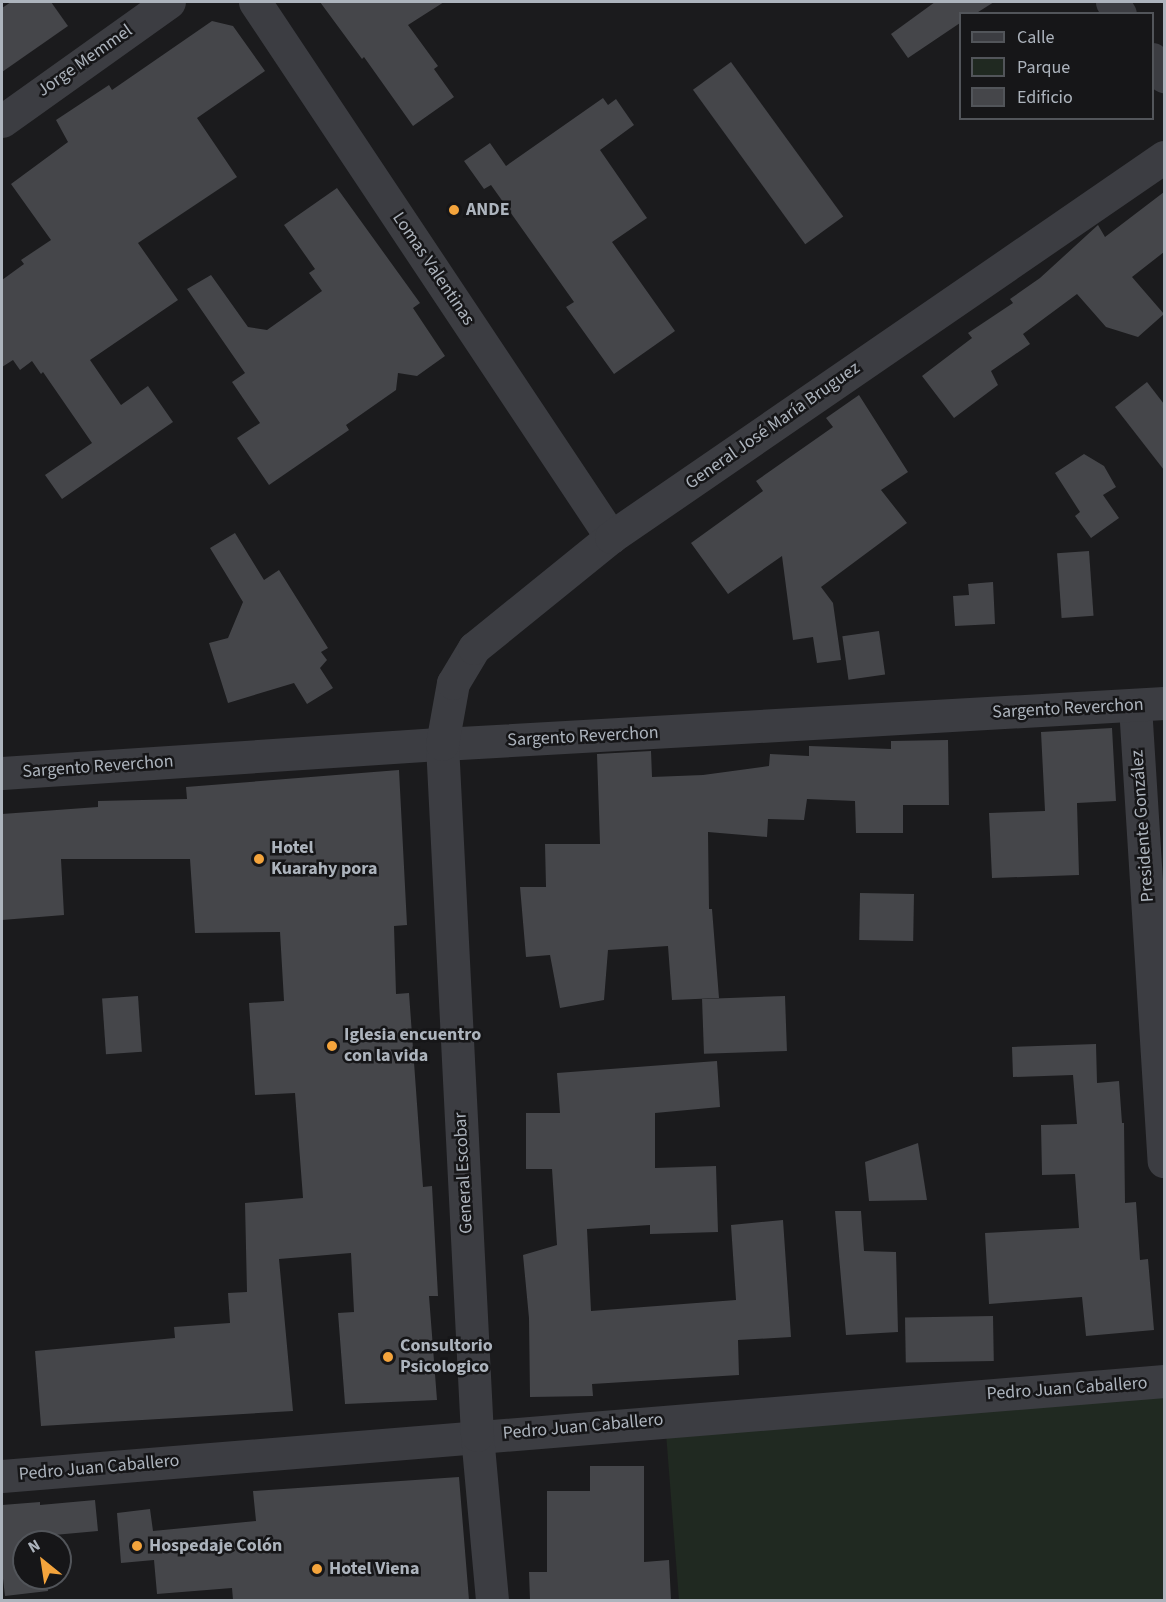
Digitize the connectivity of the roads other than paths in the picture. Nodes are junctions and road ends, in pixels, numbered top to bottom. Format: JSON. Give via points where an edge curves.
{"nodes":[{"id":1,"x":169,"y":2,"type":"edge"},
{"id":2,"x":255,"y":2,"type":"edge"},
{"id":3,"x":1154,"y":62,"type":"edge"},
{"id":4,"x":1164,"y":76,"type":"edge"},
{"id":5,"x":2,"y":121,"type":"edge"},
{"id":6,"x":1164,"y":157,"type":"edge"},
{"id":7,"x":611,"y":537,"type":"junction"},
{"id":8,"x":1150,"y":705,"type":"edge"},
{"id":9,"x":442,"y":744,"type":"junction"},
{"id":10,"x":2,"y":773,"type":"edge"},
{"id":11,"x":1164,"y":1161,"type":"edge"},
{"id":12,"x":1164,"y":1381,"type":"edge"},
{"id":13,"x":477,"y":1435,"type":"junction"},
{"id":14,"x":2,"y":1476,"type":"edge"},
{"id":15,"x":492,"y":1600,"type":"edge"}],
"edges":[{"from":1,"to":5,"type":"street","name":"Jorge Memmel"},
{"from":2,"to":7,"type":"street","name":"Lomas Valentinas"},
{"from":3,"to":4,"type":"street"},
{"from":6,"to":7,"type":"street","name":"General José María Bruguez"},
{"from":7,"to":9,"type":"street","name":"General José María Bruguez","via":[[474,648],[453,683]]},
{"from":8,"to":9,"type":"street","name":"Sargento Reverchon"},
{"from":8,"to":11,"type":"street","name":"Presidente González"},
{"from":9,"to":10,"type":"street","name":"Sargento Reverchon"},
{"from":9,"to":13,"type":"street","name":"General Escobar"},
{"from":12,"to":13,"type":"street","name":"Pedro Juan Caballero"},
{"from":13,"to":14,"type":"street","name":"Pedro Juan Caballero"},
{"from":13,"to":15,"type":"street","name":"General Escobar"}]}
